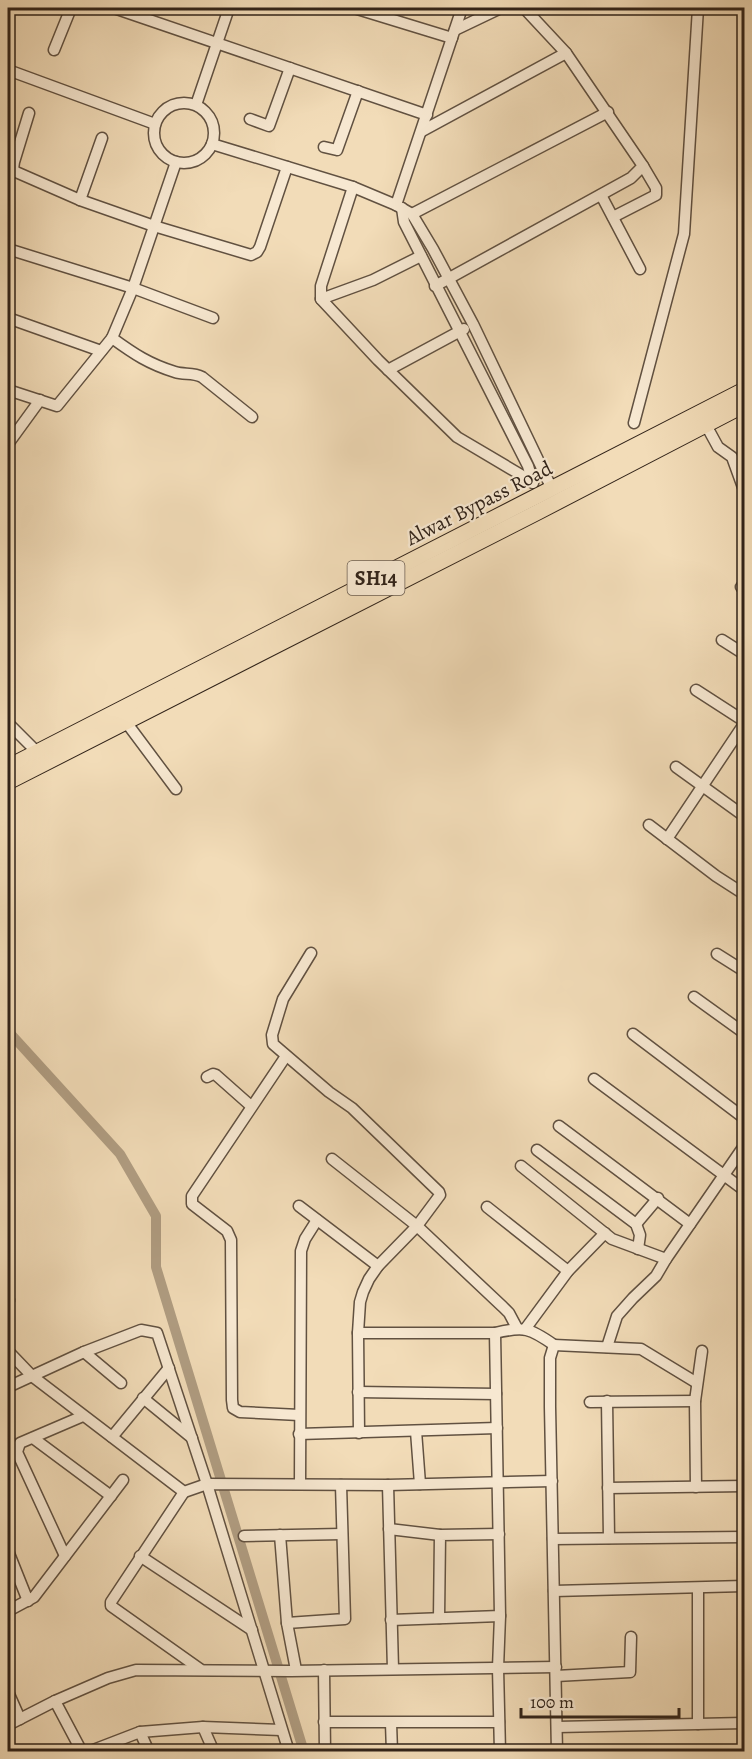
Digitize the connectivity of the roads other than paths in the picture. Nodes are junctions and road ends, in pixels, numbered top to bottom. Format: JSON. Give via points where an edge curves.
{"nodes":[{"id":1,"x":72,"y":8,"type":"edge"},
{"id":2,"x":114,"y":8,"type":"edge"},
{"id":3,"x":229,"y":8,"type":"edge"},
{"id":4,"x":354,"y":8,"type":"edge"},
{"id":5,"x":462,"y":8,"type":"edge"},
{"id":6,"x":501,"y":8,"type":"edge"},
{"id":7,"x":524,"y":8,"type":"edge"},
{"id":8,"x":698,"y":8,"type":"edge"},
{"id":9,"x":453,"y":34,"type":"junction"},
{"id":10,"x":217,"y":43,"type":"junction"},
{"id":11,"x":54,"y":50,"type":"dead end"},
{"id":12,"x":566,"y":53,"type":"junction"},
{"id":13,"x":290,"y":68,"type":"junction"},
{"id":14,"x":8,"y":70,"type":"edge"},
{"id":15,"x":358,"y":91,"type":"junction"},
{"id":16,"x":196,"y":105,"type":"junction"},
{"id":17,"x":608,"y":112,"type":"junction"},
{"id":18,"x":29,"y":113,"type":"dead end"},
{"id":19,"x":427,"y":115,"type":"junction"},
{"id":20,"x":250,"y":119,"type":"dead end"},
{"id":21,"x":155,"y":124,"type":"junction"},
{"id":22,"x":422,"y":130,"type":"junction"},
{"id":23,"x":102,"y":138,"type":"dead end"},
{"id":24,"x":212,"y":144,"type":"junction"},
{"id":25,"x":324,"y":147,"type":"dead end"},
{"id":26,"x":176,"y":162,"type":"junction"},
{"id":27,"x":643,"y":166,"type":"junction"},
{"id":28,"x":287,"y":167,"type":"junction"},
{"id":29,"x":352,"y":187,"type":"junction"},
{"id":30,"x":601,"y":195,"type":"junction"},
{"id":31,"x":80,"y":200,"type":"junction"},
{"id":32,"x":399,"y":206,"type":"junction"},
{"id":33,"x":412,"y":214,"type":"junction"},
{"id":34,"x":613,"y":218,"type":"junction"},
{"id":35,"x":154,"y":226,"type":"junction"},
{"id":36,"x":8,"y":249,"type":"edge"},
{"id":37,"x":421,"y":256,"type":"junction"},
{"id":38,"x":640,"y":269,"type":"dead end"},
{"id":39,"x":449,"y":280,"type":"junction"},
{"id":40,"x":435,"y":286,"type":"junction"},
{"id":41,"x":133,"y":288,"type":"junction"},
{"id":42,"x":321,"y":299,"type":"junction"},
{"id":43,"x":8,"y":318,"type":"edge"},
{"id":44,"x":213,"y":318,"type":"dead end"},
{"id":45,"x":473,"y":324,"type":"junction"},
{"id":46,"x":458,"y":332,"type":"junction"},
{"id":47,"x":112,"y":338,"type":"junction"},
{"id":48,"x":101,"y":351,"type":"junction"},
{"id":49,"x":388,"y":370,"type":"junction"},
{"id":50,"x":8,"y":390,"type":"edge"},
{"id":51,"x":744,"y":390,"type":"edge"},
{"id":52,"x":40,"y":400,"type":"junction"},
{"id":53,"x":744,"y":405,"type":"edge"},
{"id":54,"x":252,"y":417,"type":"dead end"},
{"id":55,"x":634,"y":423,"type":"dead end"},
{"id":56,"x":706,"y":425,"type":"junction"},
{"id":57,"x":8,"y":444,"type":"edge"},
{"id":58,"x":536,"y":489,"type":"junction"},
{"id":59,"x":552,"y":489,"type":"junction"},
{"id":60,"x":744,"y":490,"type":"edge"},
{"id":61,"x":722,"y":640,"type":"dead end"},
{"id":62,"x":744,"y":654,"type":"edge"},
{"id":63,"x":696,"y":690,"type":"dead end"},
{"id":64,"x":126,"y":722,"type":"junction"},
{"id":65,"x":744,"y":722,"type":"edge"},
{"id":66,"x":8,"y":723,"type":"edge"},
{"id":67,"x":30,"y":756,"type":"junction"},
{"id":68,"x":8,"y":758,"type":"edge"},
{"id":69,"x":8,"y":767,"type":"edge"},
{"id":70,"x":676,"y":767,"type":"dead end"},
{"id":71,"x":8,"y":782,"type":"edge"},
{"id":72,"x":703,"y":786,"type":"junction"},
{"id":73,"x":176,"y":789,"type":"dead end"},
{"id":74,"x":744,"y":816,"type":"edge"},
{"id":75,"x":649,"y":825,"type":"dead end"},
{"id":76,"x":667,"y":838,"type":"junction"},
{"id":77,"x":744,"y":894,"type":"edge"},
{"id":78,"x":311,"y":953,"type":"dead end"},
{"id":79,"x":717,"y":954,"type":"dead end"},
{"id":80,"x":744,"y":971,"type":"edge"},
{"id":81,"x":694,"y":998,"type":"dead end"},
{"id":82,"x":744,"y":1030,"type":"edge"},
{"id":83,"x":633,"y":1034,"type":"dead end"},
{"id":84,"x":286,"y":1056,"type":"junction"},
{"id":85,"x":207,"y":1077,"type":"dead end"},
{"id":86,"x":594,"y":1079,"type":"dead end"},
{"id":87,"x":251,"y":1106,"type":"junction"},
{"id":88,"x":744,"y":1118,"type":"edge"},
{"id":89,"x":559,"y":1126,"type":"dead end"},
{"id":90,"x":744,"y":1146,"type":"edge"},
{"id":91,"x":537,"y":1150,"type":"dead end"},
{"id":92,"x":332,"y":1159,"type":"dead end"},
{"id":93,"x":521,"y":1166,"type":"dead end"},
{"id":94,"x":724,"y":1174,"type":"junction"},
{"id":95,"x":744,"y":1190,"type":"edge"},
{"id":96,"x":658,"y":1198,"type":"junction"},
{"id":97,"x":299,"y":1206,"type":"dead end"},
{"id":98,"x":487,"y":1207,"type":"dead end"},
{"id":99,"x":317,"y":1220,"type":"junction"},
{"id":100,"x":636,"y":1224,"type":"junction"},
{"id":101,"x":690,"y":1224,"type":"junction"},
{"id":102,"x":417,"y":1226,"type":"junction"},
{"id":103,"x":604,"y":1233,"type":"junction"},
{"id":104,"x":638,"y":1250,"type":"junction"},
{"id":105,"x":666,"y":1259,"type":"junction"},
{"id":106,"x":378,"y":1266,"type":"junction"},
{"id":107,"x":568,"y":1271,"type":"junction"},
{"id":108,"x":521,"y":1328,"type":"junction"},
{"id":109,"x":358,"y":1333,"type":"junction"},
{"id":110,"x":495,"y":1333,"type":"junction"},
{"id":111,"x":554,"y":1345,"type":"junction"},
{"id":112,"x":607,"y":1347,"type":"junction"},
{"id":113,"x":8,"y":1351,"type":"edge"},
{"id":114,"x":702,"y":1351,"type":"dead end"},
{"id":115,"x":84,"y":1352,"type":"junction"},
{"id":116,"x":169,"y":1368,"type":"junction"},
{"id":117,"x":32,"y":1376,"type":"junction"},
{"id":118,"x":121,"y":1383,"type":"dead end"},
{"id":119,"x":697,"y":1383,"type":"junction"},
{"id":120,"x":8,"y":1387,"type":"edge"},
{"id":121,"x":358,"y":1392,"type":"junction"},
{"id":122,"x":496,"y":1394,"type":"junction"},
{"id":123,"x":143,"y":1398,"type":"junction"},
{"id":124,"x":607,"y":1401,"type":"junction"},
{"id":125,"x":695,"y":1401,"type":"junction"},
{"id":126,"x":590,"y":1402,"type":"dead end"},
{"id":127,"x":299,"y":1415,"type":"junction"},
{"id":128,"x":83,"y":1416,"type":"junction"},
{"id":129,"x":497,"y":1428,"type":"junction"},
{"id":130,"x":416,"y":1431,"type":"junction"},
{"id":131,"x":359,"y":1432,"type":"junction"},
{"id":132,"x":299,"y":1434,"type":"junction"},
{"id":133,"x":112,"y":1437,"type":"junction"},
{"id":134,"x":33,"y":1438,"type":"junction"},
{"id":135,"x":192,"y":1438,"type":"junction"},
{"id":136,"x":123,"y":1480,"type":"dead end"},
{"id":137,"x":552,"y":1481,"type":"junction"},
{"id":138,"x":498,"y":1482,"type":"junction"},
{"id":139,"x":207,"y":1484,"type":"junction"},
{"id":140,"x":300,"y":1484,"type":"junction"},
{"id":141,"x":420,"y":1484,"type":"junction"},
{"id":142,"x":341,"y":1485,"type":"junction"},
{"id":143,"x":387,"y":1485,"type":"junction"},
{"id":144,"x":744,"y":1486,"type":"edge"},
{"id":145,"x":696,"y":1487,"type":"junction"},
{"id":146,"x":608,"y":1488,"type":"junction"},
{"id":147,"x":183,"y":1492,"type":"junction"},
{"id":148,"x":111,"y":1496,"type":"junction"},
{"id":149,"x":389,"y":1529,"type":"junction"},
{"id":150,"x":342,"y":1534,"type":"junction"},
{"id":151,"x":499,"y":1534,"type":"junction"},
{"id":152,"x":280,"y":1535,"type":"junction"},
{"id":153,"x":440,"y":1535,"type":"junction"},
{"id":154,"x":244,"y":1536,"type":"dead end"},
{"id":155,"x":744,"y":1537,"type":"edge"},
{"id":156,"x":609,"y":1538,"type":"junction"},
{"id":157,"x":553,"y":1539,"type":"junction"},
{"id":158,"x":8,"y":1551,"type":"edge"},
{"id":159,"x":66,"y":1556,"type":"junction"},
{"id":160,"x":140,"y":1556,"type":"junction"},
{"id":161,"x":744,"y":1587,"type":"edge"},
{"id":162,"x":698,"y":1588,"type":"junction"},
{"id":163,"x":554,"y":1591,"type":"junction"},
{"id":164,"x":28,"y":1601,"type":"junction"},
{"id":165,"x":8,"y":1611,"type":"edge"},
{"id":166,"x":500,"y":1616,"type":"junction"},
{"id":167,"x":439,"y":1618,"type":"junction"},
{"id":168,"x":392,"y":1620,"type":"junction"},
{"id":169,"x":287,"y":1623,"type":"junction"},
{"id":170,"x":252,"y":1630,"type":"junction"},
{"id":171,"x":632,"y":1637,"type":"dead end"},
{"id":172,"x":498,"y":1668,"type":"junction"},
{"id":173,"x":200,"y":1669,"type":"junction"},
{"id":174,"x":393,"y":1669,"type":"junction"},
{"id":175,"x":265,"y":1670,"type":"junction"},
{"id":176,"x":293,"y":1670,"type":"junction"},
{"id":177,"x":324,"y":1670,"type":"junction"},
{"id":178,"x":556,"y":1671,"type":"junction"},
{"id":179,"x":8,"y":1692,"type":"edge"},
{"id":180,"x":55,"y":1701,"type":"junction"},
{"id":181,"x":20,"y":1719,"type":"junction"},
{"id":182,"x":324,"y":1722,"type":"junction"},
{"id":183,"x":499,"y":1722,"type":"junction"},
{"id":184,"x":392,"y":1723,"type":"junction"},
{"id":185,"x":744,"y":1723,"type":"edge"},
{"id":186,"x":698,"y":1724,"type":"junction"},
{"id":187,"x":8,"y":1725,"type":"edge"},
{"id":188,"x":203,"y":1727,"type":"junction"},
{"id":189,"x":557,"y":1727,"type":"junction"},
{"id":190,"x":281,"y":1730,"type":"junction"},
{"id":191,"x":140,"y":1732,"type":"junction"},
{"id":192,"x":82,"y":1752,"type":"edge"},
{"id":193,"x":88,"y":1752,"type":"edge"},
{"id":194,"x":149,"y":1752,"type":"edge"},
{"id":195,"x":214,"y":1752,"type":"edge"},
{"id":196,"x":289,"y":1752,"type":"edge"},
{"id":197,"x":325,"y":1752,"type":"edge"},
{"id":198,"x":392,"y":1752,"type":"edge"},
{"id":199,"x":500,"y":1752,"type":"edge"},
{"id":200,"x":557,"y":1752,"type":"edge"}],
"edges":[{"from":1,"to":11,"type":"street"},
{"from":2,"to":10,"type":"street"},
{"from":3,"to":10,"type":"street"},
{"from":4,"to":9,"type":"street"},
{"from":5,"to":9,"type":"street"},
{"from":6,"to":9,"type":"street"},
{"from":7,"to":12,"type":"street"},
{"from":8,"to":55,"type":"street","via":[[684,234]]},
{"from":9,"to":19,"type":"street"},
{"from":10,"to":13,"type":"street"},
{"from":10,"to":16,"type":"street"},
{"from":12,"to":17,"type":"street"},
{"from":12,"to":22,"type":"street"},
{"from":13,"to":15,"type":"street"},
{"from":13,"to":20,"type":"street","via":[[269,126]]},
{"from":14,"to":21,"type":"street"},
{"from":15,"to":19,"type":"street"},
{"from":15,"to":25,"type":"street","via":[[337,150]]},
{"from":16,"to":21,"type":"street","via":[[170,106]]},
{"from":16,"to":24,"type":"street","via":[[211,119]]},
{"from":17,"to":27,"type":"street"},
{"from":17,"to":33,"type":"street"},
{"from":18,"to":31,"type":"street","via":[[13,169]]},
{"from":19,"to":22,"type":"street"},
{"from":21,"to":26,"type":"street","via":[[158,147]]},
{"from":22,"to":32,"type":"street"},
{"from":23,"to":31,"type":"street"},
{"from":24,"to":26,"type":"street","via":[[198,159]]},
{"from":24,"to":28,"type":"street"},
{"from":26,"to":35,"type":"street"},
{"from":27,"to":30,"type":"street","via":[[631,178]]},
{"from":27,"to":34,"type":"street","via":[[657,188],[656,195]]},
{"from":28,"to":29,"type":"street"},
{"from":28,"to":35,"type":"street","via":[[257,252],[251,255]]},
{"from":29,"to":32,"type":"street"},
{"from":29,"to":42,"type":"street","via":[[321,286]]},
{"from":30,"to":34,"type":"street"},
{"from":30,"to":39,"type":"street"},
{"from":31,"to":35,"type":"street"},
{"from":32,"to":33,"type":"street"},
{"from":32,"to":37,"type":"street"},
{"from":33,"to":39,"type":"street"},
{"from":34,"to":38,"type":"street"},
{"from":35,"to":41,"type":"street"},
{"from":36,"to":41,"type":"street"},
{"from":37,"to":40,"type":"street"},
{"from":37,"to":42,"type":"street","via":[[373,280]]},
{"from":39,"to":40,"type":"street"},
{"from":39,"to":45,"type":"street"},
{"from":40,"to":46,"type":"street"},
{"from":41,"to":44,"type":"street"},
{"from":41,"to":47,"type":"street"},
{"from":42,"to":49,"type":"street"},
{"from":43,"to":48,"type":"street"},
{"from":45,"to":46,"type":"street"},
{"from":45,"to":59,"type":"street"},
{"from":46,"to":49,"type":"street"},
{"from":46,"to":58,"type":"street","via":[[528,466]]},
{"from":47,"to":48,"type":"street"},
{"from":47,"to":54,"type":"street","via":[[145,362],[202,377]]},
{"from":48,"to":52,"type":"street","via":[[57,406]]},
{"from":49,"to":58,"type":"street","via":[[457,437]]},
{"from":50,"to":52,"type":"street"},
{"from":51,"to":59,"type":"main road","name":"Alwar Bypass Road","number":"SH14"},
{"from":52,"to":57,"type":"street"},
{"from":53,"to":56,"type":"main road","name":"Alwar Bypass Road","number":"SH14"},
{"from":56,"to":60,"type":"street","via":[[715,442],[732,457]]},
{"from":56,"to":64,"type":"main road","name":"Alwar Bypass Road","number":"SH14"},
{"from":58,"to":59,"type":"main road","name":"Alwar Bypass Road","number":"SH14"},
{"from":58,"to":67,"type":"main road","name":"Alwar Bypass Road","number":"SH14"},
{"from":61,"to":62,"type":"street"},
{"from":63,"to":65,"type":"street"},
{"from":64,"to":71,"type":"main road","name":"Alwar Bypass Road","number":"SH14"},
{"from":64,"to":73,"type":"street"},
{"from":65,"to":72,"type":"street"},
{"from":66,"to":67,"type":"street"},
{"from":67,"to":68,"type":"street"},
{"from":67,"to":69,"type":"main road","name":"Alwar Bypass Road","number":"SH14"},
{"from":70,"to":72,"type":"street"},
{"from":72,"to":74,"type":"street"},
{"from":72,"to":76,"type":"street"},
{"from":75,"to":76,"type":"street"},
{"from":76,"to":77,"type":"street"},
{"from":78,"to":84,"type":"street","via":[[283,999],[272,1035],[273,1044]]},
{"from":79,"to":80,"type":"street"},
{"from":81,"to":82,"type":"street"},
{"from":83,"to":88,"type":"street"},
{"from":84,"to":87,"type":"street"},
{"from":84,"to":102,"type":"street","via":[[352,1108],[439,1192],[439,1199]]},
{"from":85,"to":87,"type":"street","via":[[216,1075]]},
{"from":86,"to":94,"type":"street"},
{"from":87,"to":127,"type":"street","via":[[191,1200],[231,1240],[233,1408],[240,1412]]},
{"from":89,"to":96,"type":"street"},
{"from":90,"to":94,"type":"street"},
{"from":91,"to":100,"type":"street"},
{"from":92,"to":102,"type":"street"},
{"from":93,"to":103,"type":"street"},
{"from":94,"to":95,"type":"street"},
{"from":94,"to":101,"type":"street"},
{"from":96,"to":100,"type":"street"},
{"from":96,"to":101,"type":"street"},
{"from":97,"to":99,"type":"street"},
{"from":98,"to":107,"type":"street"},
{"from":99,"to":106,"type":"street"},
{"from":99,"to":127,"type":"street","via":[[301,1251]]},
{"from":100,"to":104,"type":"street"},
{"from":101,"to":105,"type":"street"},
{"from":102,"to":106,"type":"street"},
{"from":102,"to":108,"type":"street"},
{"from":103,"to":104,"type":"street"},
{"from":103,"to":107,"type":"street"},
{"from":104,"to":105,"type":"street"},
{"from":105,"to":112,"type":"street","via":[[656,1276],[617,1316]]},
{"from":106,"to":109,"type":"street","via":[[363,1292]]},
{"from":107,"to":108,"type":"street"},
{"from":108,"to":110,"type":"street"},
{"from":108,"to":111,"type":"street","via":[[534,1331]]},
{"from":109,"to":110,"type":"street"},
{"from":109,"to":121,"type":"street"},
{"from":110,"to":122,"type":"street"},
{"from":111,"to":112,"type":"street"},
{"from":111,"to":137,"type":"street","via":[[550,1358]]},
{"from":112,"to":119,"type":"street","via":[[641,1348]]},
{"from":113,"to":117,"type":"street"},
{"from":114,"to":119,"type":"street"},
{"from":115,"to":116,"type":"street","via":[[141,1330],[157,1333]]},
{"from":115,"to":117,"type":"street"},
{"from":115,"to":118,"type":"street"},
{"from":116,"to":123,"type":"street"},
{"from":116,"to":135,"type":"street"},
{"from":117,"to":120,"type":"street"},
{"from":117,"to":128,"type":"street"},
{"from":119,"to":125,"type":"street"},
{"from":121,"to":122,"type":"street"},
{"from":121,"to":131,"type":"street"},
{"from":122,"to":129,"type":"street"},
{"from":123,"to":133,"type":"street"},
{"from":123,"to":135,"type":"street"},
{"from":124,"to":125,"type":"street"},
{"from":124,"to":126,"type":"street"},
{"from":124,"to":146,"type":"street"},
{"from":125,"to":145,"type":"street"},
{"from":127,"to":132,"type":"street"},
{"from":128,"to":133,"type":"street"},
{"from":128,"to":134,"type":"street"},
{"from":129,"to":130,"type":"street"},
{"from":129,"to":138,"type":"street"},
{"from":130,"to":131,"type":"street"},
{"from":130,"to":141,"type":"street"},
{"from":131,"to":132,"type":"street"},
{"from":132,"to":140,"type":"street"},
{"from":133,"to":147,"type":"street"},
{"from":134,"to":148,"type":"street"},
{"from":134,"to":159,"type":"street","via":[[20,1443],[17,1452]]},
{"from":135,"to":139,"type":"street"},
{"from":136,"to":148,"type":"street"},
{"from":137,"to":138,"type":"street"},
{"from":137,"to":157,"type":"street"},
{"from":138,"to":141,"type":"street"},
{"from":138,"to":151,"type":"street"},
{"from":139,"to":140,"type":"street"},
{"from":139,"to":147,"type":"street"},
{"from":139,"to":170,"type":"street"},
{"from":140,"to":142,"type":"street"},
{"from":141,"to":143,"type":"street"},
{"from":142,"to":143,"type":"street"},
{"from":142,"to":150,"type":"street"},
{"from":143,"to":149,"type":"street"},
{"from":144,"to":145,"type":"street"},
{"from":145,"to":146,"type":"street"},
{"from":146,"to":156,"type":"street"},
{"from":147,"to":160,"type":"street"},
{"from":148,"to":159,"type":"street"},
{"from":149,"to":153,"type":"street"},
{"from":149,"to":168,"type":"street"},
{"from":150,"to":152,"type":"street"},
{"from":150,"to":169,"type":"street","via":[[345,1619]]},
{"from":151,"to":153,"type":"street"},
{"from":151,"to":166,"type":"street"},
{"from":152,"to":154,"type":"street"},
{"from":152,"to":169,"type":"street"},
{"from":153,"to":167,"type":"street"},
{"from":155,"to":156,"type":"street"},
{"from":156,"to":157,"type":"street"},
{"from":157,"to":163,"type":"street"},
{"from":158,"to":164,"type":"street"},
{"from":159,"to":164,"type":"street"},
{"from":160,"to":170,"type":"street"},
{"from":160,"to":173,"type":"street","via":[[111,1606]]},
{"from":161,"to":162,"type":"street"},
{"from":162,"to":163,"type":"street"},
{"from":162,"to":186,"type":"street"},
{"from":163,"to":178,"type":"street"},
{"from":164,"to":165,"type":"street"},
{"from":166,"to":167,"type":"street"},
{"from":166,"to":172,"type":"street"},
{"from":167,"to":168,"type":"street"},
{"from":168,"to":174,"type":"street"},
{"from":169,"to":176,"type":"street"},
{"from":170,"to":175,"type":"street"},
{"from":171,"to":178,"type":"street","via":[[628,1673]]},
{"from":172,"to":174,"type":"street"},
{"from":172,"to":178,"type":"street"},
{"from":172,"to":183,"type":"street"},
{"from":173,"to":175,"type":"street"},
{"from":173,"to":180,"type":"street","via":[[136,1670]]},
{"from":174,"to":177,"type":"street"},
{"from":175,"to":176,"type":"street"},
{"from":175,"to":190,"type":"street"},
{"from":176,"to":177,"type":"street"},
{"from":177,"to":182,"type":"street"},
{"from":178,"to":189,"type":"street"},
{"from":179,"to":181,"type":"street"},
{"from":180,"to":181,"type":"street"},
{"from":180,"to":192,"type":"street"},
{"from":181,"to":187,"type":"street"},
{"from":182,"to":184,"type":"street"},
{"from":182,"to":197,"type":"street"},
{"from":183,"to":184,"type":"street"},
{"from":183,"to":199,"type":"street"},
{"from":184,"to":198,"type":"street"},
{"from":185,"to":186,"type":"street"},
{"from":186,"to":189,"type":"street"},
{"from":188,"to":190,"type":"street"},
{"from":188,"to":191,"type":"street"},
{"from":188,"to":195,"type":"street"},
{"from":189,"to":200,"type":"street"},
{"from":190,"to":196,"type":"street"},
{"from":191,"to":193,"type":"street"},
{"from":191,"to":194,"type":"street"}]}
